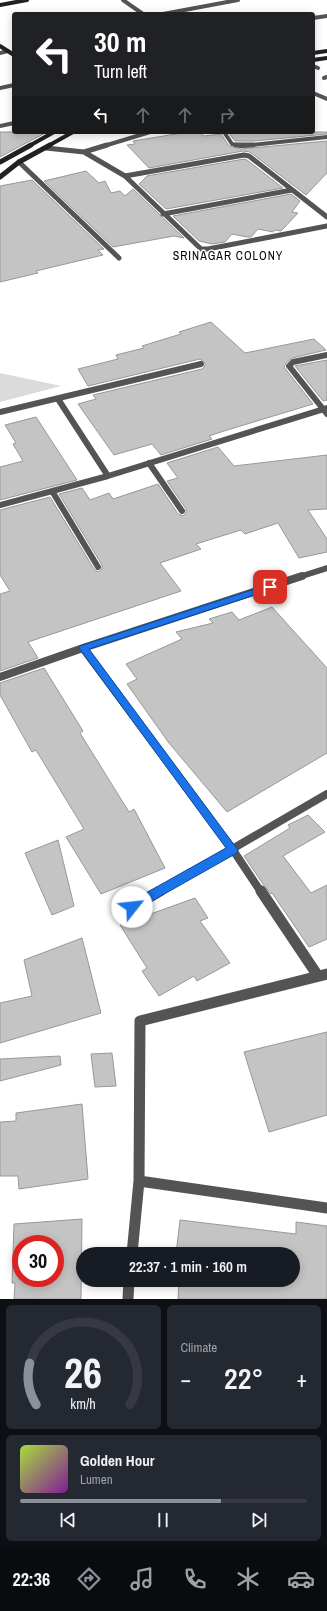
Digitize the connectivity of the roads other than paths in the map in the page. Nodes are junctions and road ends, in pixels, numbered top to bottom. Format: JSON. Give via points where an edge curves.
{"nodes":[{"id":1,"x":27,"y":0,"type":"edge"},
{"id":2,"x":123,"y":0,"type":"edge"},
{"id":3,"x":238,"y":0,"type":"edge"},
{"id":4,"x":0,"y":5,"type":"edge"},
{"id":5,"x":140,"y":12,"type":"edge"},
{"id":6,"x":174,"y":12,"type":"edge"},
{"id":7,"x":327,"y":16,"type":"edge"},
{"id":8,"x":315,"y":18,"type":"edge"},
{"id":9,"x":0,"y":46,"type":"edge"},
{"id":10,"x":8,"y":51,"type":"junction"},
{"id":11,"x":327,"y":51,"type":"edge"},
{"id":12,"x":315,"y":52,"type":"edge"},
{"id":13,"x":0,"y":53,"type":"edge"},
{"id":14,"x":12,"y":54,"type":"edge"},
{"id":15,"x":327,"y":58,"type":"edge"},
{"id":16,"x":315,"y":60,"type":"edge"},
{"id":17,"x":315,"y":67,"type":"edge"},
{"id":18,"x":318,"y":68,"type":"dead end"},
{"id":19,"x":12,"y":85,"type":"edge"},
{"id":20,"x":0,"y":88,"type":"edge"},
{"id":21,"x":315,"y":94,"type":"edge"},
{"id":22,"x":327,"y":99,"type":"edge"},
{"id":23,"x":12,"y":123,"type":"edge"},
{"id":24,"x":0,"y":126,"type":"edge"},
{"id":25,"x":50,"y":134,"type":"edge"},
{"id":26,"x":70,"y":134,"type":"edge"},
{"id":27,"x":143,"y":134,"type":"edge"},
{"id":28,"x":225,"y":134,"type":"edge"},
{"id":29,"x":327,"y":136,"type":"edge"},
{"id":30,"x":46,"y":148,"type":"junction"},
{"id":31,"x":84,"y":152,"type":"junction"},
{"id":32,"x":0,"y":162,"type":"edge"},
{"id":33,"x":19,"y":162,"type":"junction"},
{"id":34,"x":124,"y":176,"type":"junction"},
{"id":35,"x":0,"y":177,"type":"edge"},
{"id":36,"x":292,"y":190,"type":"junction"},
{"id":37,"x":163,"y":214,"type":"junction"},
{"id":38,"x":327,"y":217,"type":"edge"},
{"id":39,"x":327,"y":226,"type":"edge"},
{"id":40,"x":119,"y":258,"type":"dead end"},
{"id":41,"x":327,"y":355,"type":"edge"},
{"id":42,"x":201,"y":364,"type":"dead end"},
{"id":43,"x":58,"y":399,"type":"junction"},
{"id":44,"x":326,"y":410,"type":"edge"},
{"id":45,"x":0,"y":412,"type":"edge"},
{"id":46,"x":149,"y":464,"type":"junction"},
{"id":47,"x":108,"y":476,"type":"junction"},
{"id":48,"x":52,"y":491,"type":"junction"},
{"id":49,"x":0,"y":506,"type":"edge"},
{"id":50,"x":182,"y":511,"type":"dead end"},
{"id":51,"x":98,"y":567,"type":"dead end"},
{"id":52,"x":327,"y":568,"type":"edge"},
{"id":53,"x":83,"y":648,"type":"junction"},
{"id":54,"x":0,"y":677,"type":"edge"},
{"id":55,"x":327,"y":794,"type":"edge"},
{"id":56,"x":233,"y":850,"type":"junction"},
{"id":57,"x":132,"y":907,"type":"dead end"},
{"id":58,"x":322,"y":975,"type":"edge"},
{"id":59,"x":139,"y":1181,"type":"junction"},
{"id":60,"x":327,"y":1208,"type":"edge"},
{"id":61,"x":133,"y":1247,"type":"edge"},
{"id":62,"x":129,"y":1287,"type":"edge"},
{"id":63,"x":128,"y":1299,"type":"edge"}],
"edges":[{"from":1,"to":4,"type":"main road"},
{"from":2,"to":5,"type":"street"},
{"from":3,"to":6,"type":"street"},
{"from":7,"to":8,"type":"street"},
{"from":9,"to":10,"type":"main road"},
{"from":10,"to":13,"type":"street"},
{"from":10,"to":14,"type":"main road"},
{"from":11,"to":12,"type":"main road"},
{"from":15,"to":16,"type":"main road"},
{"from":17,"to":18,"type":"street"},
{"from":19,"to":20,"type":"street"},
{"from":21,"to":22,"type":"street"},
{"from":23,"to":24,"type":"street"},
{"from":25,"to":32,"type":"main road"},
{"from":26,"to":30,"type":"main road"},
{"from":27,"to":31,"type":"street"},
{"from":28,"to":29,"type":"street","via":[[232,144],[242,146]]},
{"from":30,"to":31,"type":"street"},
{"from":30,"to":33,"type":"main road"},
{"from":31,"to":34,"type":"street"},
{"from":33,"to":35,"type":"main road"},
{"from":33,"to":40,"type":"street"},
{"from":34,"to":36,"type":"street","via":[[244,155],[249,156]]},
{"from":34,"to":37,"type":"street"},
{"from":36,"to":37,"type":"street"},
{"from":36,"to":38,"type":"street"},
{"from":37,"to":39,"type":"street","via":[[201,249]]},
{"from":41,"to":44,"type":"street","via":[[292,362],[289,366]]},
{"from":42,"to":43,"type":"street"},
{"from":43,"to":45,"type":"street"},
{"from":43,"to":47,"type":"street"},
{"from":44,"to":46,"type":"street"},
{"from":46,"to":47,"type":"street"},
{"from":46,"to":50,"type":"street"},
{"from":47,"to":48,"type":"street"},
{"from":48,"to":49,"type":"street"},
{"from":48,"to":51,"type":"street"},
{"from":52,"to":53,"type":"street"},
{"from":53,"to":54,"type":"street"},
{"from":53,"to":56,"type":"street"},
{"from":55,"to":56,"type":"street"},
{"from":56,"to":57,"type":"street"},
{"from":56,"to":58,"type":"street"},
{"from":58,"to":59,"type":"street","via":[[140,1021]]},
{"from":59,"to":60,"type":"street"},
{"from":59,"to":61,"type":"street"},
{"from":62,"to":63,"type":"street"}]}
